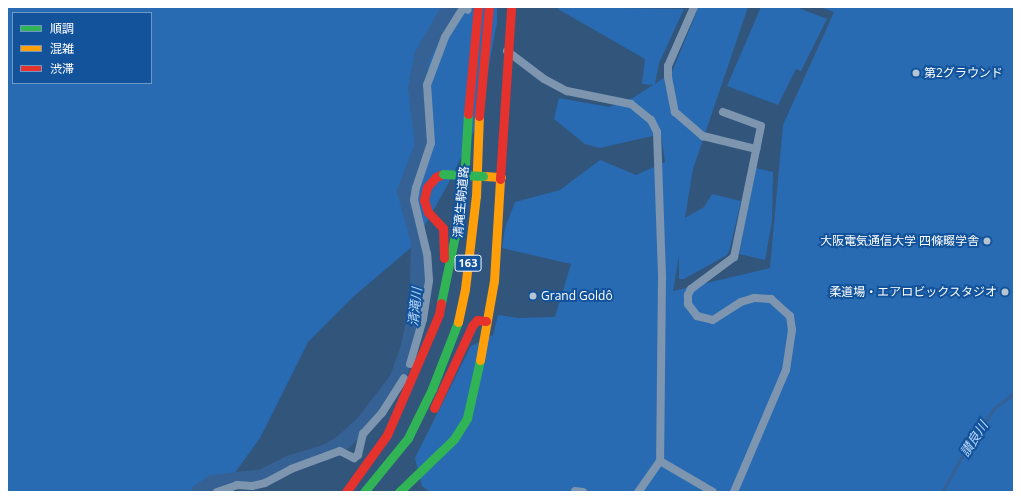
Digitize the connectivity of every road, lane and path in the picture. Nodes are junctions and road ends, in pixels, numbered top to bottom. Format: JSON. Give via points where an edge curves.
{"nodes":[{"id":1,"x":478,"y":7,"type":"edge"},
{"id":2,"x":489,"y":7,"type":"edge"},
{"id":3,"x":511,"y":7,"type":"edge"},
{"id":4,"x":694,"y":7,"type":"edge"},
{"id":5,"x":469,"y":8,"type":"edge"},
{"id":6,"x":466,"y":22,"type":"dead end"},
{"id":7,"x":507,"y":51,"type":"junction"},
{"id":8,"x":462,"y":65,"type":"dead end"},
{"id":9,"x":723,"y":112,"type":"dead end"},
{"id":10,"x":756,"y":149,"type":"junction"},
{"id":11,"x":501,"y":177,"type":"junction"},
{"id":12,"x":450,"y":211,"type":"junction"},
{"id":13,"x":437,"y":219,"type":"junction"},
{"id":14,"x":444,"y":262,"type":"junction"},
{"id":15,"x":486,"y":321,"type":"junction"},
{"id":16,"x":425,"y":350,"type":"junction"},
{"id":17,"x":660,"y":461,"type":"junction"},
{"id":18,"x":375,"y":477,"type":"junction"},
{"id":19,"x":217,"y":492,"type":"edge"},
{"id":20,"x":346,"y":492,"type":"edge"},
{"id":21,"x":364,"y":492,"type":"edge"},
{"id":22,"x":399,"y":492,"type":"edge"},
{"id":23,"x":638,"y":492,"type":"edge"},
{"id":24,"x":713,"y":492,"type":"edge"},
{"id":25,"x":734,"y":492,"type":"edge"}],
"edges":[{"from":1,"to":16,"type":"main road","name":"清滝生駒道路","number":"163","via":[[470,64],[463,197],[439,314]]},
{"from":2,"to":18,"type":"main road","name":"清滝生駒道路","number":"163","via":[[479,104],[476,196],[465,288],[458,322],[432,389],[408,438]]},
{"from":3,"to":7,"type":"main road"},
{"from":4,"to":10,"type":"street","via":[[668,66],[675,112],[703,136]]},
{"from":5,"to":6,"type":"main road"},
{"from":5,"to":19,"type":"street","via":[[463,8],[445,37],[427,85],[431,143],[414,200],[428,254],[429,288],[413,356],[403,381],[382,413],[363,434],[358,455],[354,458],[340,451],[291,469],[265,483],[252,486],[237,485]]},
{"from":7,"to":11,"type":"main road"},
{"from":7,"to":17,"type":"street","via":[[544,79],[567,91],[632,104],[651,120],[657,132],[662,278]]},
{"from":8,"to":12,"type":"main road"},
{"from":9,"to":10,"type":"street","via":[[762,126]]},
{"from":10,"to":25,"type":"street","via":[[734,257],[691,289],[688,295],[691,312],[704,319],[713,320],[741,302],[754,298],[771,299],[790,316],[791,346],[786,370]]},
{"from":11,"to":13,"type":"main road","bridge":true,"via":[[443,174],[431,181],[424,193],[425,206]]},
{"from":11,"to":15,"type":"main road","via":[[494,281]]},
{"from":12,"to":13,"type":"main road"},
{"from":12,"to":14,"type":"main road"},
{"from":13,"to":14,"type":"main road","via":[[446,234]]},
{"from":14,"to":16,"type":"main road"},
{"from":15,"to":18,"type":"main road","number":"163","via":[[477,320],[472,326],[415,442]]},
{"from":15,"to":22,"type":"main road","via":[[474,394],[462,427],[454,439]]},
{"from":16,"to":20,"type":"main road","name":"清滝生駒道路","number":"163","via":[[387,435]]},
{"from":17,"to":23,"type":"street"},
{"from":17,"to":24,"type":"street"},
{"from":18,"to":21,"type":"main road","name":"清滝生駒道路","number":"163"}]}
